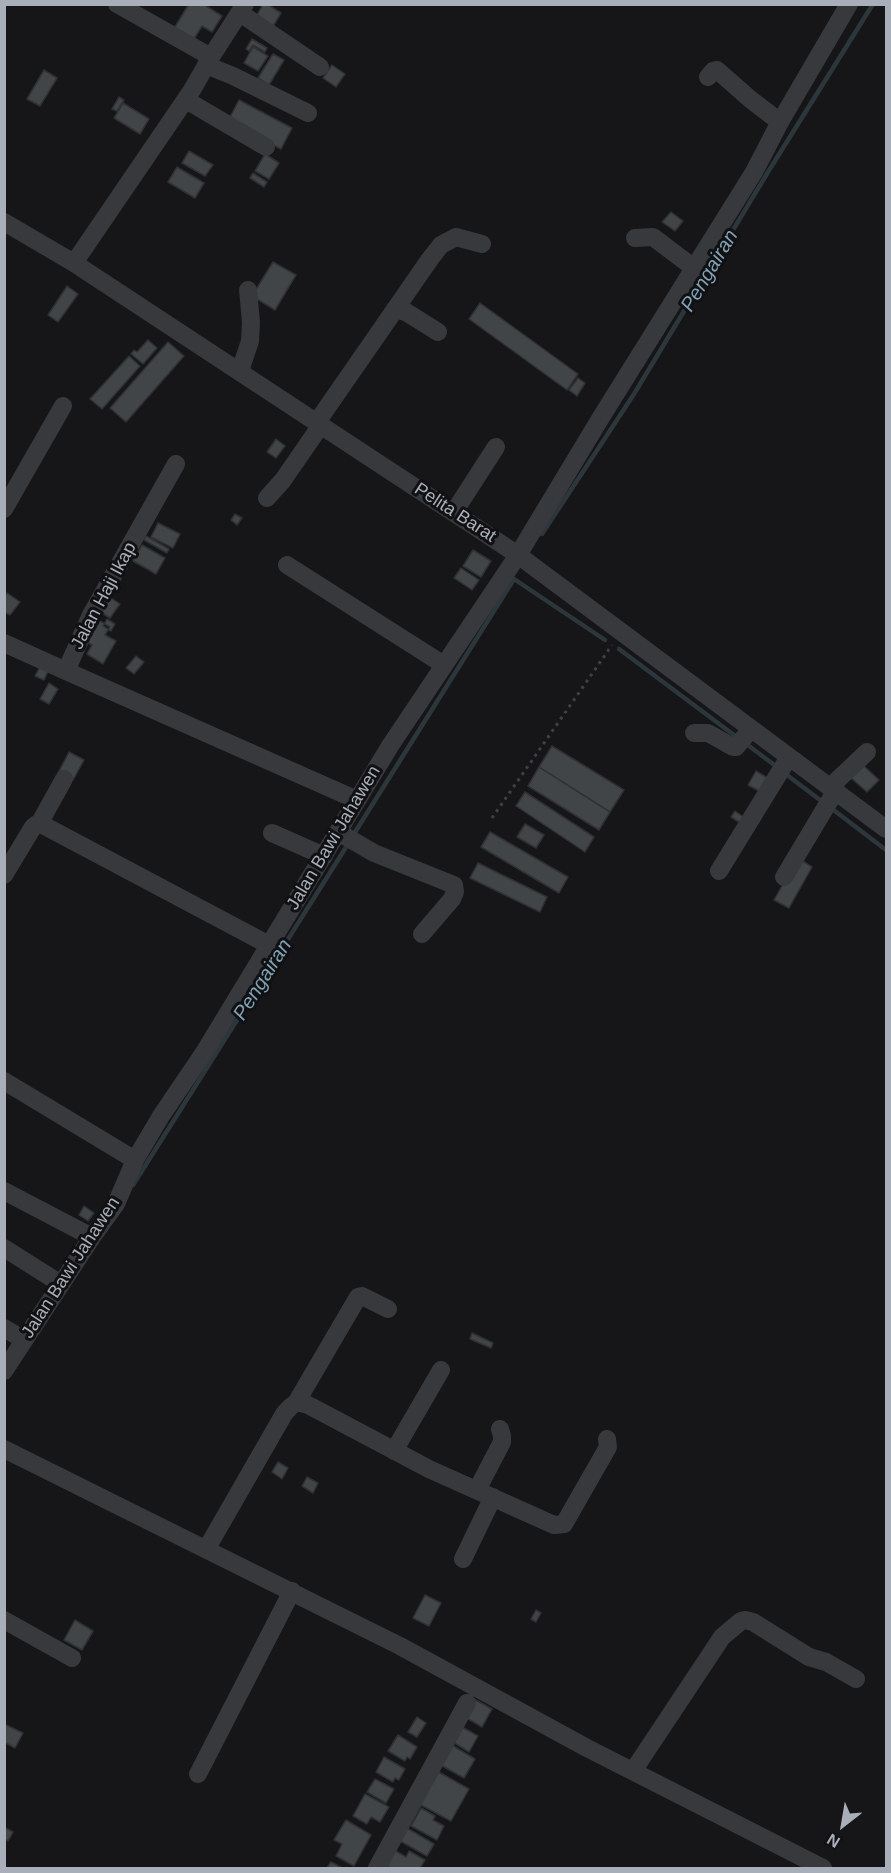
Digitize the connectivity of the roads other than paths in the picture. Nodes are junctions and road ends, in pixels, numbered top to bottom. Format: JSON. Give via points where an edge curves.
{"nodes":[{"id":1,"x":117,"y":4,"type":"edge"},
{"id":2,"x":849,"y":4,"type":"edge"},
{"id":3,"x":243,"y":9,"type":"edge"},
{"id":4,"x":208,"y":61,"type":"junction"},
{"id":5,"x":320,"y":67,"type":"dead end"},
{"id":6,"x":708,"y":77,"type":"dead end"},
{"id":7,"x":186,"y":99,"type":"junction"},
{"id":8,"x":308,"y":113,"type":"dead end"},
{"id":9,"x":780,"y":122,"type":"junction"},
{"id":10,"x":266,"y":147,"type":"dead end"},
{"id":11,"x":4,"y":222,"type":"edge"},
{"id":12,"x":635,"y":238,"type":"dead end"},
{"id":13,"x":482,"y":244,"type":"dead end"},
{"id":14,"x":74,"y":263,"type":"junction"},
{"id":15,"x":694,"y":268,"type":"junction"},
{"id":16,"x":248,"y":290,"type":"dead end"},
{"id":17,"x":395,"y":309,"type":"junction"},
{"id":18,"x":438,"y":332,"type":"dead end"},
{"id":19,"x":240,"y":371,"type":"junction"},
{"id":20,"x":63,"y":406,"type":"dead end"},
{"id":21,"x":319,"y":423,"type":"junction"},
{"id":22,"x":496,"y":447,"type":"dead end"},
{"id":23,"x":176,"y":464,"type":"dead end"},
{"id":24,"x":267,"y":498,"type":"dead end"},
{"id":25,"x":4,"y":509,"type":"edge"},
{"id":26,"x":454,"y":512,"type":"junction"},
{"id":27,"x":518,"y":555,"type":"junction"},
{"id":28,"x":287,"y":565,"type":"dead end"},
{"id":29,"x":4,"y":643,"type":"edge"},
{"id":30,"x":444,"y":665,"type":"junction"},
{"id":31,"x":66,"y":671,"type":"junction"},
{"id":32,"x":751,"y":729,"type":"junction"},
{"id":33,"x":694,"y":733,"type":"dead end"},
{"id":34,"x":867,"y":752,"type":"dead end"},
{"id":35,"x":789,"y":757,"type":"junction"},
{"id":36,"x":64,"y":779,"type":"dead end"},
{"id":37,"x":833,"y":789,"type":"junction"},
{"id":38,"x":357,"y":800,"type":"junction"},
{"id":39,"x":39,"y":824,"type":"junction"},
{"id":40,"x":886,"y":829,"type":"edge"},
{"id":41,"x":272,"y":832,"type":"dead end"},
{"id":42,"x":338,"y":832,"type":"junction"},
{"id":43,"x":324,"y":856,"type":"junction"},
{"id":44,"x":719,"y":871,"type":"dead end"},
{"id":45,"x":4,"y":875,"type":"edge"},
{"id":46,"x":783,"y":877,"type":"dead end"},
{"id":47,"x":422,"y":934,"type":"dead end"},
{"id":48,"x":269,"y":945,"type":"junction"},
{"id":49,"x":4,"y":1081,"type":"edge"},
{"id":50,"x":135,"y":1160,"type":"junction"},
{"id":51,"x":4,"y":1191,"type":"edge"},
{"id":52,"x":92,"y":1237,"type":"junction"},
{"id":53,"x":4,"y":1248,"type":"edge"},
{"id":54,"x":61,"y":1284,"type":"junction"},
{"id":55,"x":388,"y":1309,"type":"dead end"},
{"id":56,"x":4,"y":1328,"type":"edge"},
{"id":57,"x":24,"y":1340,"type":"junction"},
{"id":58,"x":441,"y":1370,"type":"dead end"},
{"id":59,"x":4,"y":1371,"type":"edge"},
{"id":60,"x":296,"y":1403,"type":"junction"},
{"id":61,"x":500,"y":1429,"type":"dead end"},
{"id":62,"x":607,"y":1439,"type":"dead end"},
{"id":63,"x":4,"y":1449,"type":"edge"},
{"id":64,"x":394,"y":1451,"type":"junction"},
{"id":65,"x":485,"y":1494,"type":"junction"},
{"id":66,"x":207,"y":1548,"type":"junction"},
{"id":67,"x":463,"y":1559,"type":"dead end"},
{"id":68,"x":292,"y":1591,"type":"junction"},
{"id":69,"x":4,"y":1620,"type":"edge"},
{"id":70,"x":72,"y":1658,"type":"dead end"},
{"id":71,"x":856,"y":1679,"type":"dead end"},
{"id":72,"x":466,"y":1703,"type":"dead end"},
{"id":73,"x":633,"y":1772,"type":"junction"},
{"id":74,"x":198,"y":1774,"type":"dead end"},
{"id":75,"x":377,"y":1869,"type":"edge"},
{"id":76,"x":824,"y":1869,"type":"edge"}],
"edges":[{"from":1,"to":4,"type":"street"},
{"from":2,"to":9,"type":"street","name":"Jalan Bawi Jahawen"},
{"from":3,"to":4,"type":"street"},
{"from":3,"to":5,"type":"street"},
{"from":4,"to":7,"type":"street"},
{"from":4,"to":8,"type":"street"},
{"from":6,"to":9,"type":"street","via":[[717,70]]},
{"from":7,"to":10,"type":"street"},
{"from":7,"to":14,"type":"street"},
{"from":9,"to":15,"type":"street","name":"Jalan Bawi Jahawen"},
{"from":11,"to":14,"type":"street","name":"Pelita Barat"},
{"from":12,"to":15,"type":"street","via":[[653,237]]},
{"from":13,"to":17,"type":"street","via":[[456,237],[448,240]]},
{"from":14,"to":19,"type":"street","name":"Pelita Barat"},
{"from":15,"to":27,"type":"street","name":"Jalan Bawi Jahawen"},
{"from":16,"to":19,"type":"street","via":[[252,322]]},
{"from":17,"to":18,"type":"street"},
{"from":17,"to":21,"type":"street"},
{"from":19,"to":21,"type":"street","name":"Pelita Barat"},
{"from":20,"to":25,"type":"street"},
{"from":21,"to":24,"type":"street"},
{"from":21,"to":26,"type":"street","name":"Pelita Barat"},
{"from":22,"to":26,"type":"street"},
{"from":23,"to":31,"type":"street","name":"Jalan Haji Ikap","via":[[91,615]]},
{"from":26,"to":27,"type":"street","name":"Pelita Barat"},
{"from":27,"to":30,"type":"street","name":"Jalan Bawi Jahawen"},
{"from":27,"to":32,"type":"street","name":"Pelita Barat"},
{"from":28,"to":30,"type":"street"},
{"from":29,"to":31,"type":"street","name":"Jalan Haji Ikap"},
{"from":30,"to":38,"type":"street","name":"Jalan Bawi Jahawen"},
{"from":31,"to":38,"type":"street"},
{"from":32,"to":33,"type":"street","via":[[736,747],[708,733]]},
{"from":32,"to":35,"type":"street","name":"Pelita Barat"},
{"from":34,"to":37,"type":"street"},
{"from":35,"to":37,"type":"street","name":"Pelita Barat"},
{"from":35,"to":44,"type":"street"},
{"from":36,"to":39,"type":"street"},
{"from":37,"to":40,"type":"street","name":"Pelita Barat"},
{"from":37,"to":46,"type":"street"},
{"from":38,"to":42,"type":"street","name":"Jalan Bawi Jahawen"},
{"from":39,"to":45,"type":"street","via":[[33,827]]},
{"from":39,"to":48,"type":"street"},
{"from":41,"to":43,"type":"street"},
{"from":42,"to":43,"type":"street","name":"Jalan Bawi Jahawen"},
{"from":42,"to":47,"type":"street","via":[[374,853],[454,885],[452,899]]},
{"from":43,"to":48,"type":"street","name":"Jalan Bawi Jahawen"},
{"from":48,"to":50,"type":"street","name":"Jalan Bawi Jahawen"},
{"from":49,"to":50,"type":"street"},
{"from":50,"to":52,"type":"street","name":"Jalan Bawi Jahawen","via":[[116,1204]]},
{"from":51,"to":52,"type":"street"},
{"from":52,"to":54,"type":"street","name":"Jalan Bawi Jahawen"},
{"from":53,"to":54,"type":"street"},
{"from":54,"to":57,"type":"street","name":"Jalan Bawi Jahawen"},
{"from":55,"to":60,"type":"street","via":[[358,1297]]},
{"from":56,"to":57,"type":"street"},
{"from":57,"to":59,"type":"street","name":"Jalan Bawi Jahawen"},
{"from":58,"to":64,"type":"street"},
{"from":60,"to":64,"type":"street","via":[[302,1402]]},
{"from":60,"to":66,"type":"street","via":[[284,1414]]},
{"from":61,"to":65,"type":"street","via":[[502,1442]]},
{"from":62,"to":65,"type":"street","via":[[608,1447],[564,1524],[554,1525]]},
{"from":63,"to":66,"type":"street"},
{"from":64,"to":65,"type":"street"},
{"from":65,"to":67,"type":"street"},
{"from":66,"to":68,"type":"street"},
{"from":68,"to":73,"type":"street"},
{"from":68,"to":74,"type":"street"},
{"from":69,"to":70,"type":"street"},
{"from":71,"to":73,"type":"street","via":[[809,1657],[753,1622],[741,1621],[722,1637]]},
{"from":72,"to":75,"type":"street"},
{"from":73,"to":76,"type":"street"}]}
